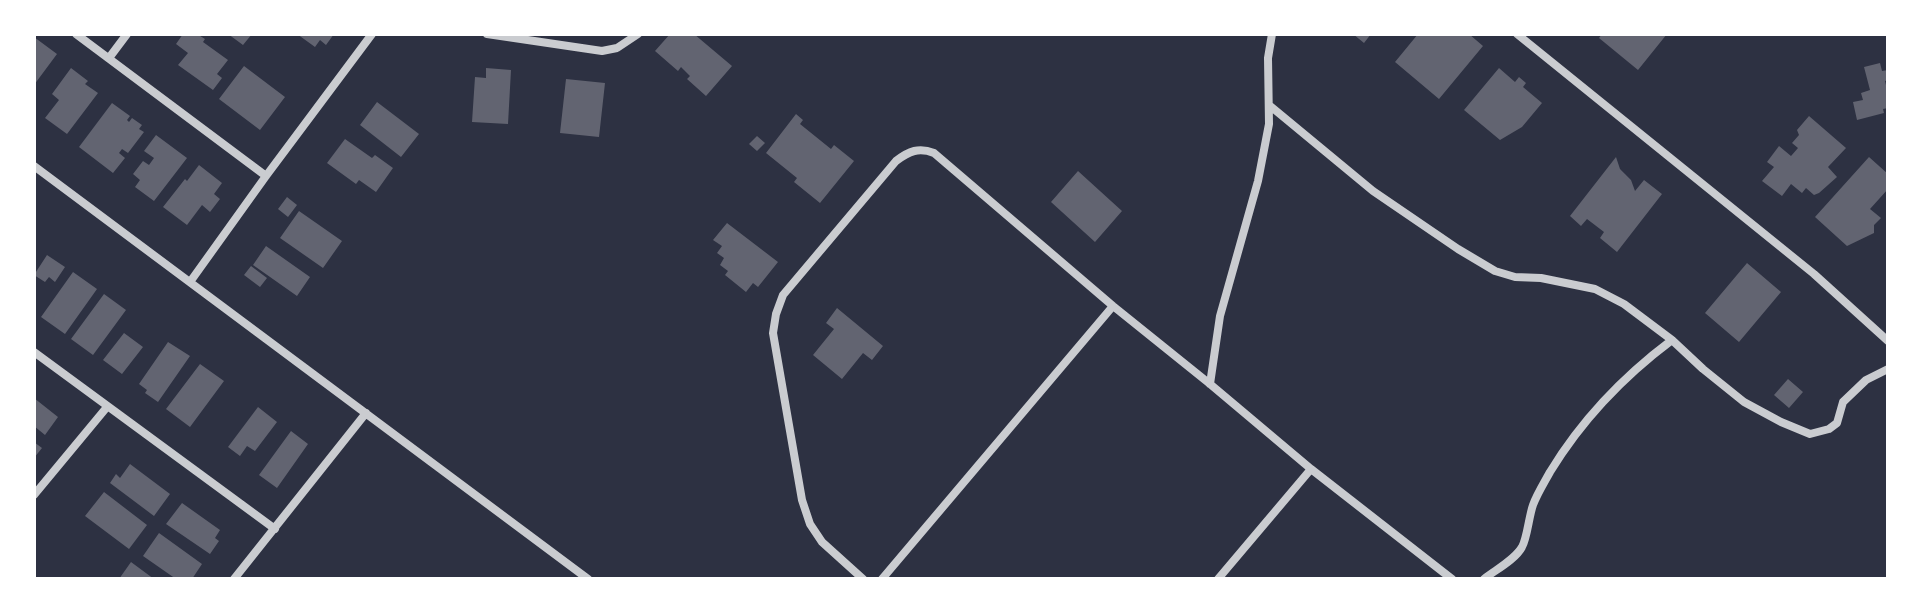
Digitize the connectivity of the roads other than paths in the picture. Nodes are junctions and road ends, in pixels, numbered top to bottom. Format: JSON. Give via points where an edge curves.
{"nodes":[{"id":1,"x":76,"y":34,"type":"edge"},
{"id":2,"x":127,"y":34,"type":"edge"},
{"id":3,"x":372,"y":34,"type":"edge"},
{"id":4,"x":487,"y":34,"type":"edge"},
{"id":5,"x":638,"y":34,"type":"edge"},
{"id":6,"x":1272,"y":34,"type":"edge"},
{"id":7,"x":1517,"y":34,"type":"edge"},
{"id":8,"x":109,"y":58,"type":"junction"},
{"id":9,"x":1269,"y":105,"type":"junction"},
{"id":10,"x":34,"y":166,"type":"edge"},
{"id":11,"x":266,"y":176,"type":"junction"},
{"id":12,"x":190,"y":282,"type":"junction"},
{"id":13,"x":1113,"y":306,"type":"junction"},
{"id":14,"x":1672,"y":340,"type":"junction"},
{"id":15,"x":1888,"y":341,"type":"edge"},
{"id":16,"x":34,"y":352,"type":"edge"},
{"id":17,"x":1888,"y":369,"type":"edge"},
{"id":18,"x":1210,"y":384,"type":"junction"},
{"id":19,"x":107,"y":407,"type":"junction"},
{"id":20,"x":366,"y":413,"type":"junction"},
{"id":21,"x":1311,"y":469,"type":"junction"},
{"id":22,"x":34,"y":495,"type":"edge"},
{"id":23,"x":275,"y":529,"type":"junction"},
{"id":24,"x":234,"y":579,"type":"edge"},
{"id":25,"x":588,"y":579,"type":"edge"},
{"id":26,"x":863,"y":579,"type":"edge"},
{"id":27,"x":882,"y":579,"type":"edge"},
{"id":28,"x":1218,"y":579,"type":"edge"},
{"id":29,"x":1452,"y":579,"type":"edge"},
{"id":30,"x":1484,"y":579,"type":"edge"}],
"edges":[{"from":1,"to":8,"type":"street"},
{"from":2,"to":8,"type":"street"},
{"from":3,"to":11,"type":"street"},
{"from":4,"to":5,"type":"street","via":[[602,51]]},
{"from":6,"to":9,"type":"street"},
{"from":7,"to":15,"type":"street","via":[[1814,274]]},
{"from":8,"to":11,"type":"street"},
{"from":9,"to":14,"type":"street","via":[[1373,191],[1495,271],[1595,289]]},
{"from":9,"to":18,"type":"street","via":[[1258,181],[1220,316]]},
{"from":10,"to":12,"type":"street"},
{"from":11,"to":12,"type":"street"},
{"from":12,"to":20,"type":"street"},
{"from":13,"to":18,"type":"street"},
{"from":13,"to":26,"type":"street","via":[[934,153],[916,150],[896,161],[783,295],[773,333],[810,524]]},
{"from":13,"to":27,"type":"street"},
{"from":14,"to":17,"type":"street","via":[[1744,402],[1810,434],[1837,423],[1843,402],[1866,380]]},
{"from":14,"to":30,"type":"street","via":[[1585,423],[1533,505],[1523,547]]},
{"from":16,"to":19,"type":"street"},
{"from":18,"to":21,"type":"street"},
{"from":19,"to":22,"type":"street"},
{"from":19,"to":23,"type":"street"},
{"from":20,"to":23,"type":"street"},
{"from":20,"to":25,"type":"street"},
{"from":21,"to":28,"type":"street"},
{"from":21,"to":29,"type":"street"},
{"from":23,"to":24,"type":"street"}]}
